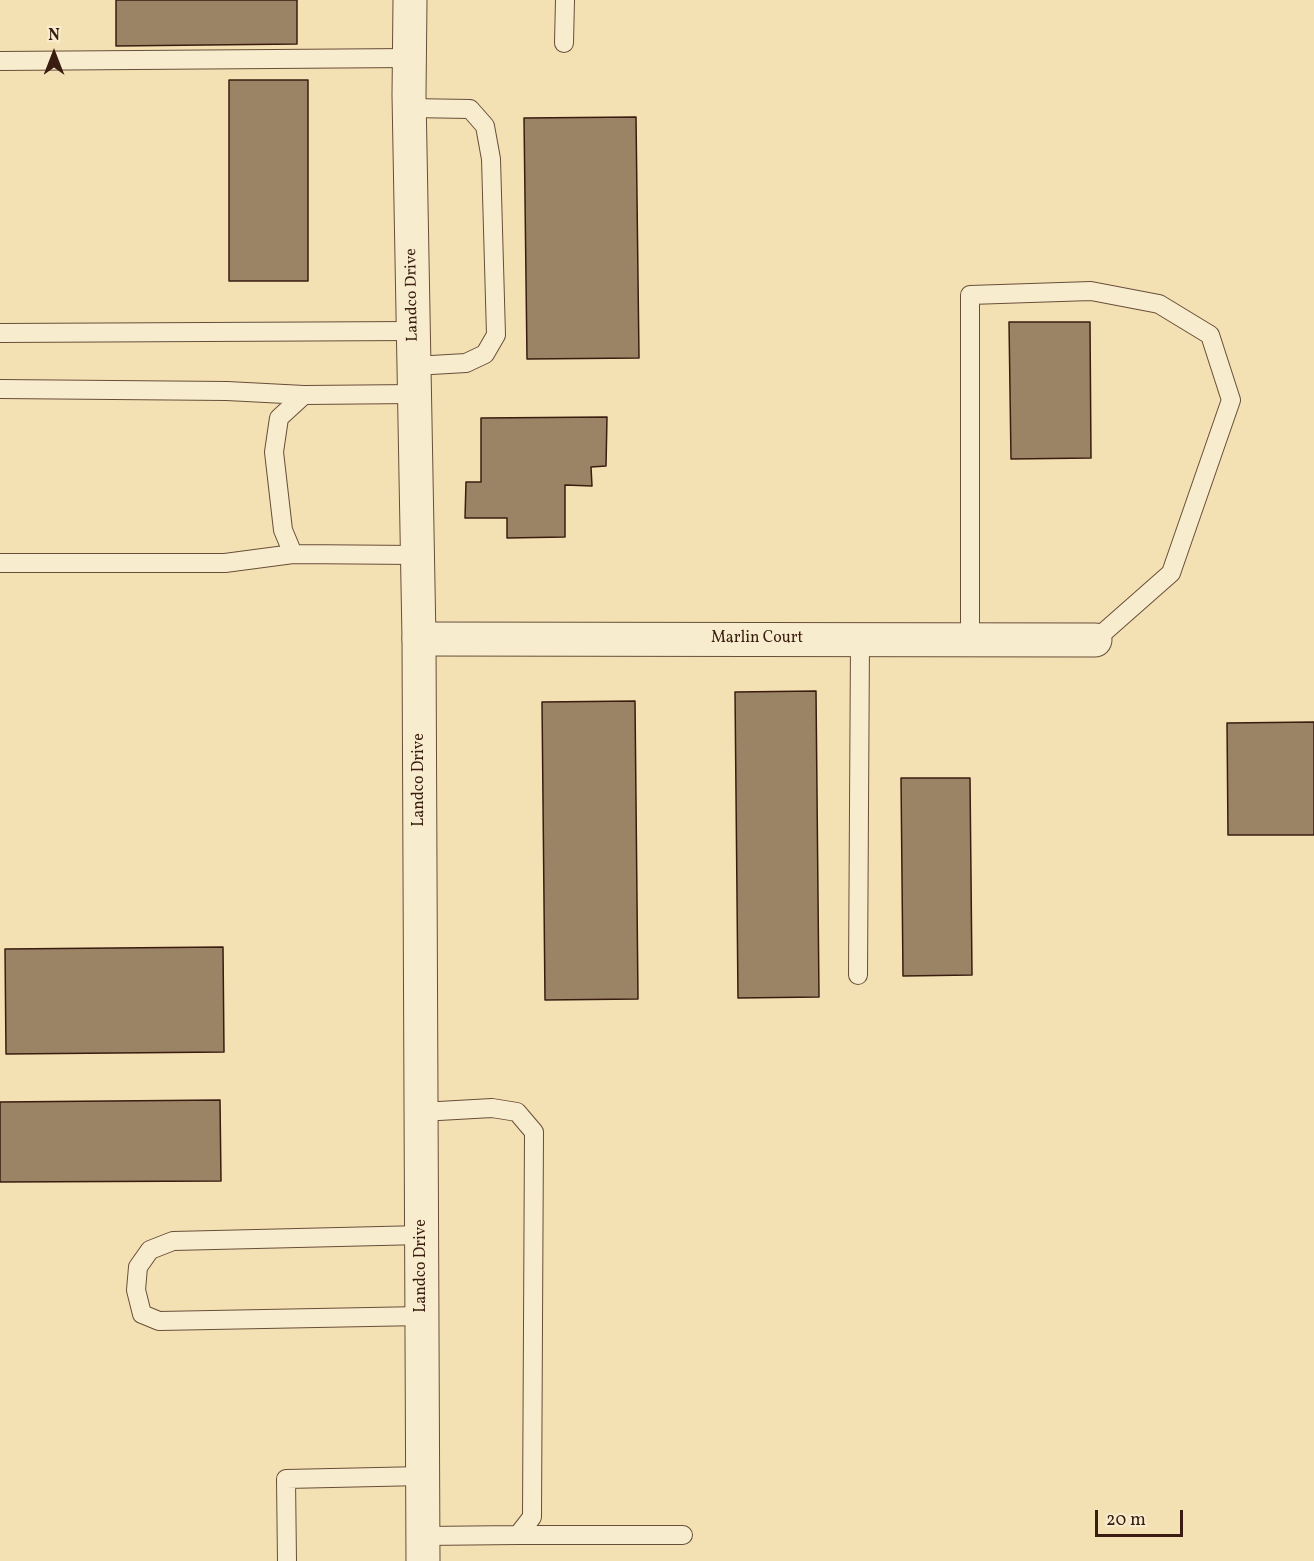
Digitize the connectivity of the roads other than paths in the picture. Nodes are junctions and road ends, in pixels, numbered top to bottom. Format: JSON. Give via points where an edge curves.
{"nodes":[{"id":1,"x":410,"y":0,"type":"edge"},
{"id":2,"x":565,"y":0,"type":"edge"},
{"id":3,"x":564,"y":43,"type":"dead end"},
{"id":4,"x":409,"y":58,"type":"junction"},
{"id":5,"x":0,"y":61,"type":"edge"},
{"id":6,"x":409,"y":108,"type":"junction"},
{"id":7,"x":413,"y":331,"type":"junction"},
{"id":8,"x":0,"y":333,"type":"edge"},
{"id":9,"x":414,"y":380,"type":"junction"},
{"id":10,"x":0,"y":388,"type":"edge"},
{"id":11,"x":304,"y":395,"type":"junction"},
{"id":12,"x":293,"y":554,"type":"junction"},
{"id":13,"x":417,"y":555,"type":"junction"},
{"id":14,"x":0,"y":563,"type":"edge"},
{"id":15,"x":419,"y":639,"type":"junction"},
{"id":16,"x":860,"y":640,"type":"junction"},
{"id":17,"x":970,"y":640,"type":"junction"},
{"id":18,"x":1095,"y":640,"type":"joint"},
{"id":19,"x":858,"y":975,"type":"dead end"},
{"id":20,"x":421,"y":1112,"type":"junction"},
{"id":21,"x":422,"y":1235,"type":"junction"},
{"id":22,"x":422,"y":1316,"type":"junction"},
{"id":23,"x":423,"y":1476,"type":"junction"},
{"id":24,"x":518,"y":1535,"type":"junction"},
{"id":25,"x":683,"y":1535,"type":"dead end"},
{"id":26,"x":423,"y":1549,"type":"edge"},
{"id":27,"x":287,"y":1561,"type":"edge"}],
"edges":[{"from":1,"to":4,"type":"street","name":"Landco Drive"},
{"from":2,"to":3,"type":"lane"},
{"from":4,"to":5,"type":"lane"},
{"from":4,"to":6,"type":"street","name":"Landco Drive"},
{"from":6,"to":7,"type":"street","name":"Landco Drive"},
{"from":6,"to":9,"type":"lane","via":[[470,109],[485,126],[491,159],[496,335],[485,354]]},
{"from":7,"to":8,"type":"lane"},
{"from":7,"to":9,"type":"street","name":"Landco Drive"},
{"from":9,"to":11,"type":"lane"},
{"from":9,"to":13,"type":"street","name":"Landco Drive"},
{"from":10,"to":11,"type":"lane"},
{"from":11,"to":12,"type":"lane","via":[[279,418],[274,452],[283,530]]},
{"from":12,"to":13,"type":"lane"},
{"from":12,"to":14,"type":"lane","via":[[225,563]]},
{"from":13,"to":15,"type":"street","name":"Landco Drive"},
{"from":15,"to":16,"type":"street","name":"Marlin Court"},
{"from":15,"to":20,"type":"street","name":"Landco Drive"},
{"from":16,"to":17,"type":"street","name":"Marlin Court"},
{"from":16,"to":19,"type":"lane"},
{"from":17,"to":18,"type":"street","name":"Marlin Court"},
{"from":17,"to":18,"type":"lane","via":[[970,295],[1091,291],[1159,304],[1210,335],[1231,400],[1171,573]]},
{"from":20,"to":21,"type":"street","name":"Landco Drive"},
{"from":20,"to":24,"type":"lane","via":[[492,1108],[517,1112],[534,1132],[533,1507],[532,1517]]},
{"from":21,"to":22,"type":"street","name":"Landco Drive"},
{"from":21,"to":22,"type":"lane","via":[[173,1240],[150,1250],[138,1267],[136,1290],[142,1314],[159,1321]]},
{"from":22,"to":23,"type":"street","name":"Landco Drive"},
{"from":23,"to":26,"type":"street","name":"Landco Drive"},
{"from":23,"to":27,"type":"lane","via":[[286,1479]]},
{"from":24,"to":25,"type":"lane"},
{"from":24,"to":26,"type":"lane"}]}
